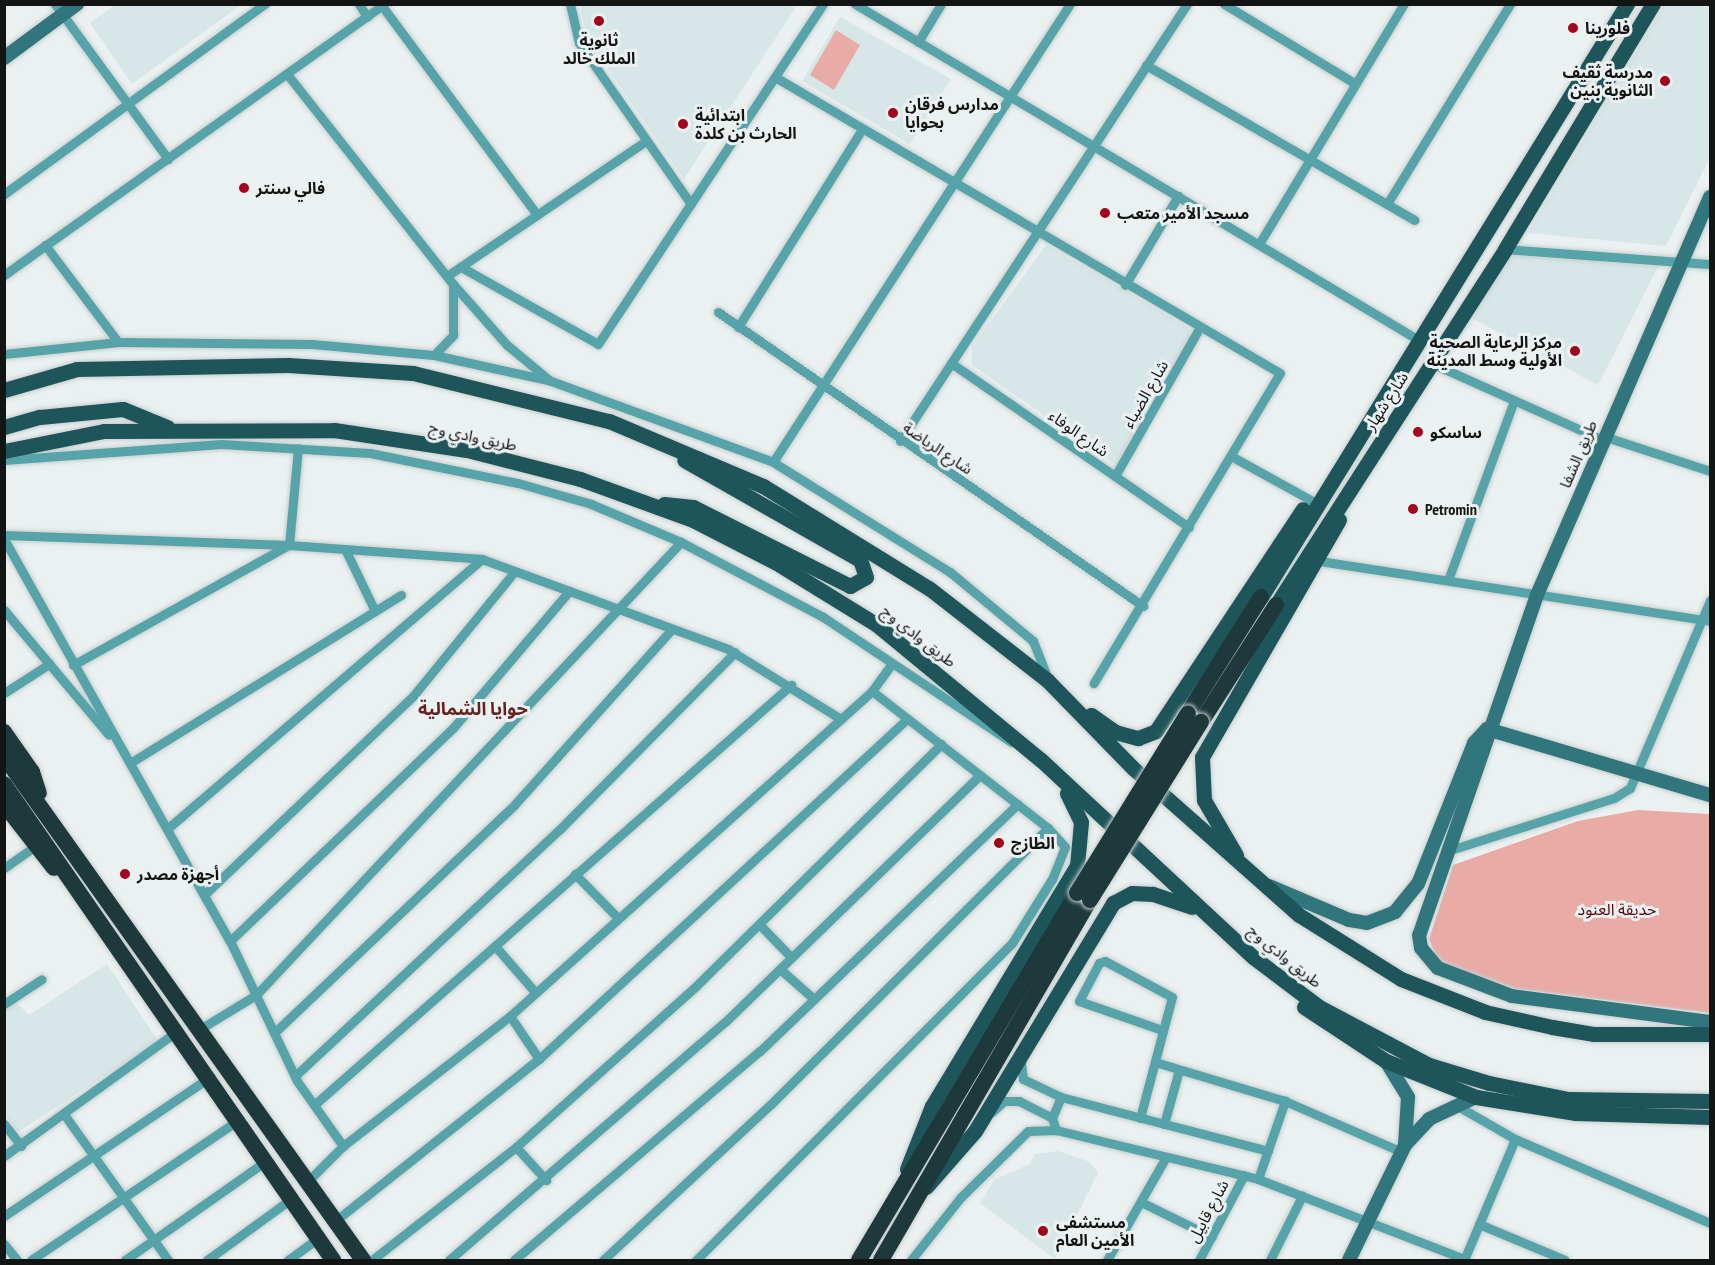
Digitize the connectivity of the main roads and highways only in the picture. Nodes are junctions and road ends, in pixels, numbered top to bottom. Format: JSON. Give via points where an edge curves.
{"nodes":[{"id":1,"x":1627,"y":4,"type":"edge"},
{"id":2,"x":1653,"y":4,"type":"edge"},
{"id":3,"x":4,"y":390,"type":"edge"},
{"id":4,"x":4,"y":427,"type":"edge"},
{"id":5,"x":173,"y":429,"type":"junction"},
{"id":6,"x":654,"y":440,"type":"junction"},
{"id":7,"x":4,"y":451,"type":"edge"},
{"id":8,"x":1370,"y":458,"type":"junction"},
{"id":9,"x":640,"y":501,"type":"junction"},
{"id":10,"x":1318,"y":504,"type":"junction"},
{"id":11,"x":1269,"y":601,"type":"junction"},
{"id":12,"x":1062,"y":695,"type":"junction"},
{"id":13,"x":4,"y":732,"type":"edge"},
{"id":14,"x":4,"y":756,"type":"edge"},
{"id":15,"x":1041,"y":760,"type":"junction"},
{"id":16,"x":4,"y":784,"type":"edge"},
{"id":17,"x":4,"y":804,"type":"edge"},
{"id":18,"x":44,"y":808,"type":"junction"},
{"id":19,"x":40,"y":841,"type":"junction"},
{"id":20,"x":1244,"y":867,"type":"junction"},
{"id":21,"x":1084,"y":897,"type":"junction"},
{"id":22,"x":1216,"y":921,"type":"junction"},
{"id":23,"x":1253,"y":957,"type":"junction"},
{"id":24,"x":1710,"y":1034,"type":"edge"},
{"id":25,"x":1710,"y":1101,"type":"edge"},
{"id":26,"x":1710,"y":1117,"type":"edge"},
{"id":27,"x":926,"y":1187,"type":"junction"},
{"id":28,"x":896,"y":1197,"type":"junction"},
{"id":29,"x":333,"y":1260,"type":"edge"},
{"id":30,"x":363,"y":1260,"type":"edge"},
{"id":31,"x":859,"y":1260,"type":"edge"},
{"id":32,"x":881,"y":1260,"type":"edge"}],
"edges":[{"from":1,"to":10,"type":"main road","name":"شارع شهار"},
{"from":2,"to":8,"type":"main road","name":"شارع شهار","via":[[1505,249]]},
{"from":3,"to":6,"type":"main road","via":[[77,369],[177,364],[413,373],[609,421]]},
{"from":4,"to":5,"type":"main road","via":[[40,417],[123,409]]},
{"from":5,"to":7,"type":"main road","name":"طريق وادي وج","via":[[104,431]]},
{"from":5,"to":9,"type":"main road","name":"طريق وادي وج","via":[[334,430],[467,450]]},
{"from":6,"to":9,"type":"main road","via":[[722,485],[860,560],[866,577],[850,586],[693,507]]},
{"from":6,"to":12,"type":"main road","via":[[763,486],[858,543],[930,589]]},
{"from":8,"to":11,"type":"main road","name":"شارع شهار"},
{"from":8,"to":20,"type":"main road","via":[[1319,561],[1202,757],[1204,800]]},
{"from":9,"to":15,"type":"main road","name":"طريق وادي وج","via":[[693,520],[771,560],[877,625]]},
{"from":10,"to":11,"type":"main road","name":"شارع شهار"},
{"from":10,"to":12,"type":"main road","via":[[1303,510],[1156,731],[1138,738],[1115,732]]},
{"from":11,"to":21,"type":"highway","bridge":true},
{"from":12,"to":20,"type":"main road"},
{"from":13,"to":18,"type":"highway","via":[[32,772]]},
{"from":14,"to":18,"type":"highway"},
{"from":15,"to":22,"type":"main road","name":"طريق وادي وج"},
{"from":15,"to":28,"type":"main road","via":[[1077,806],[1082,840],[1077,866],[932,1106]]},
{"from":16,"to":19,"type":"highway"},
{"from":17,"to":19,"type":"highway"},
{"from":18,"to":30,"type":"highway"},
{"from":19,"to":29,"type":"highway","via":[[178,1030]]},
{"from":20,"to":24,"type":"main road","via":[[1347,948],[1439,997],[1594,1034]]},
{"from":21,"to":27,"type":"highway"},
{"from":21,"to":28,"type":"highway"},
{"from":22,"to":23,"type":"main road","name":"طريق وادي وج"},
{"from":22,"to":27,"type":"main road","via":[[1178,899],[1153,894],[1132,893],[1113,903],[975,1131]]},
{"from":23,"to":25,"type":"main road","name":"طريق وادي وج","via":[[1319,1007],[1429,1065],[1568,1099]]},
{"from":23,"to":26,"type":"main road","via":[[1310,1013],[1386,1061],[1476,1097],[1576,1113]]},
{"from":27,"to":32,"type":"highway"},
{"from":28,"to":31,"type":"highway"}]}
